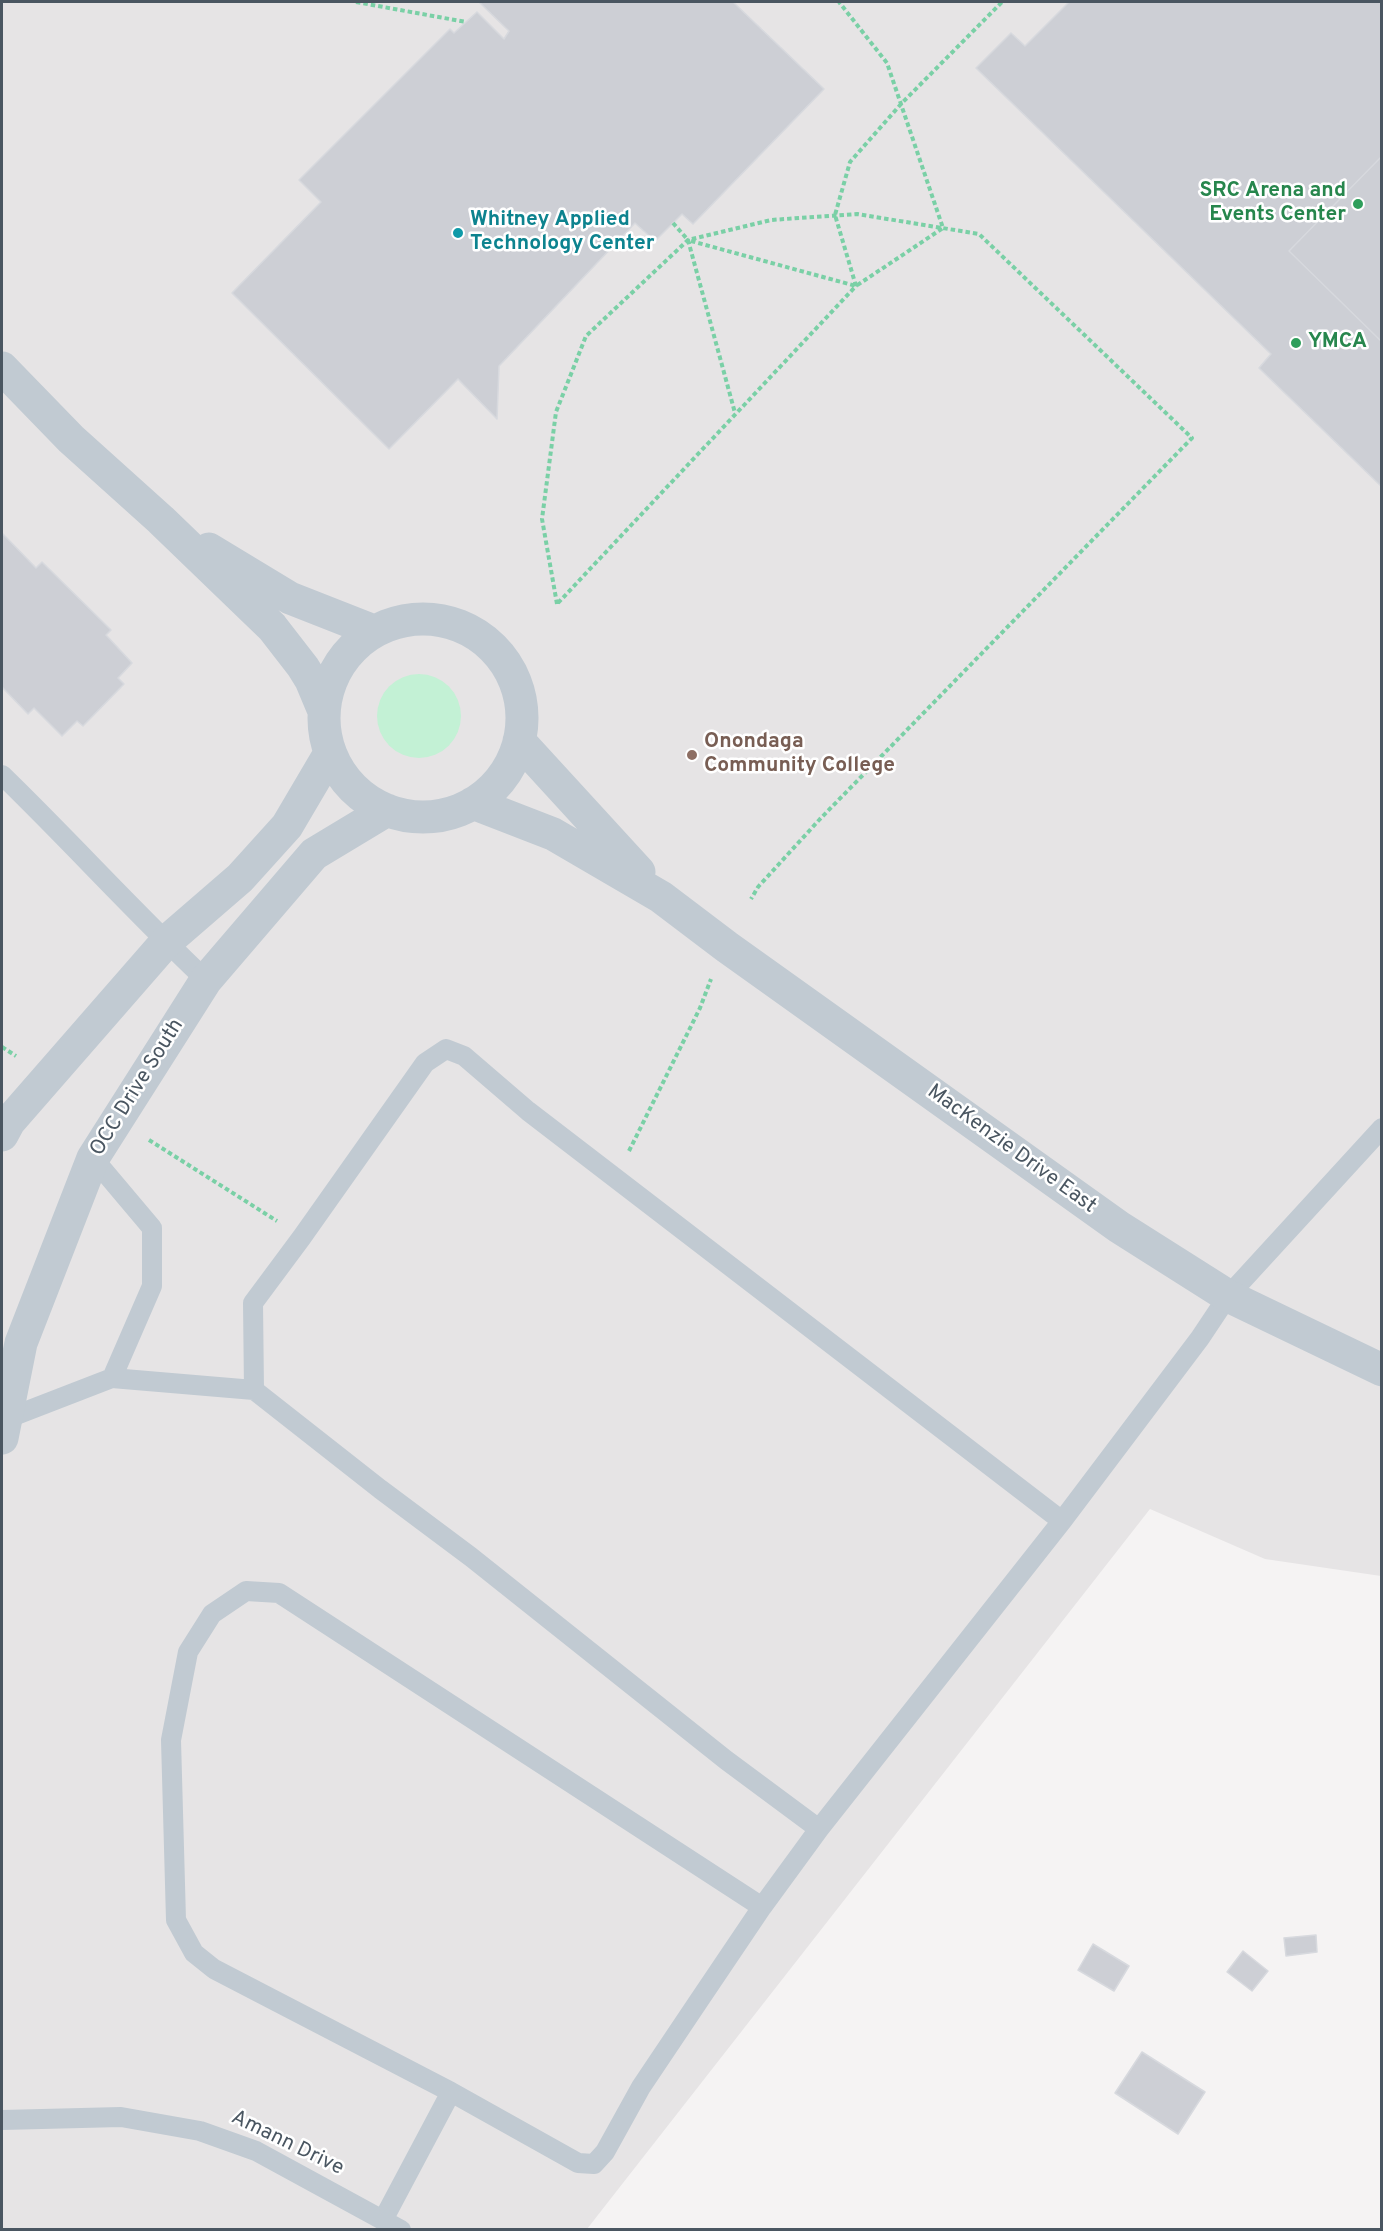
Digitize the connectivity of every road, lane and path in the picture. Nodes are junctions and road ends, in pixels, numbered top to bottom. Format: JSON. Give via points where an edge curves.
{"nodes":[{"id":1,"x":356,"y":2,"type":"edge"},
{"id":2,"x":840,"y":2,"type":"edge"},
{"id":3,"x":1002,"y":2,"type":"edge"},
{"id":4,"x":466,"y":22,"type":"dead end"},
{"id":5,"x":901,"y":104,"type":"junction"},
{"id":6,"x":835,"y":215,"type":"junction"},
{"id":7,"x":673,"y":223,"type":"dead end"},
{"id":8,"x":943,"y":228,"type":"junction"},
{"id":9,"x":688,"y":240,"type":"junction"},
{"id":10,"x":856,"y":286,"type":"junction"},
{"id":11,"x":2,"y":368,"type":"edge"},
{"id":12,"x":735,"y":414,"type":"junction"},
{"id":13,"x":161,"y":519,"type":"junction"},
{"id":14,"x":374,"y":631,"type":"junction"},
{"id":15,"x":324,"y":711,"type":"junction"},
{"id":16,"x":519,"y":741,"type":"junction"},
{"id":17,"x":330,"y":753,"type":"junction"},
{"id":18,"x":2,"y":775,"type":"edge"},
{"id":19,"x":473,"y":803,"type":"junction"},
{"id":20,"x":387,"y":810,"type":"junction"},
{"id":21,"x":661,"y":897,"type":"junction"},
{"id":22,"x":751,"y":899,"type":"dead end"},
{"id":23,"x":166,"y":942,"type":"junction"},
{"id":24,"x":712,"y":978,"type":"dead end"},
{"id":25,"x":206,"y":980,"type":"junction"},
{"id":26,"x":2,"y":1047,"type":"edge"},
{"id":27,"x":49,"y":1077,"type":"junction"},
{"id":28,"x":117,"y":1120,"type":"junction"},
{"id":29,"x":1382,"y":1128,"type":"edge"},
{"id":30,"x":2,"y":1135,"type":"edge"},
{"id":31,"x":93,"y":1158,"type":"junction"},
{"id":32,"x":615,"y":1179,"type":"junction"},
{"id":33,"x":302,"y":1237,"type":"junction"},
{"id":34,"x":1228,"y":1296,"type":"junction"},
{"id":35,"x":1382,"y":1370,"type":"edge"},
{"id":36,"x":112,"y":1378,"type":"junction"},
{"id":37,"x":254,"y":1390,"type":"junction"},
{"id":38,"x":4,"y":1428,"type":"edge"},
{"id":39,"x":1062,"y":1521,"type":"junction"},
{"id":40,"x":819,"y":1829,"type":"junction"},
{"id":41,"x":762,"y":1907,"type":"junction"},
{"id":42,"x":451,"y":2092,"type":"junction"},
{"id":43,"x":2,"y":2120,"type":"edge"},
{"id":44,"x":383,"y":2220,"type":"junction"},
{"id":45,"x":401,"y":2229,"type":"edge"}],
"edges":[{"from":1,"to":4,"type":"path"},
{"from":2,"to":5,"type":"path","via":[[887,63]]},
{"from":3,"to":5,"type":"path"},
{"from":5,"to":6,"type":"path","via":[[850,162]]},
{"from":5,"to":8,"type":"path"},
{"from":6,"to":8,"type":"path","via":[[857,214]]},
{"from":6,"to":9,"type":"path","via":[[771,220]]},
{"from":6,"to":10,"type":"path"},
{"from":7,"to":9,"type":"path"},
{"from":8,"to":10,"type":"path"},
{"from":8,"to":22,"type":"path","via":[[979,234],[1192,438],[820,819]]},
{"from":9,"to":10,"type":"path"},
{"from":9,"to":12,"type":"path"},
{"from":9,"to":12,"type":"path","via":[[586,336],[556,412],[542,519],[557,604]]},
{"from":10,"to":12,"type":"path"},
{"from":11,"to":13,"type":"street","via":[[71,439]]},
{"from":13,"to":14,"type":"street","via":[[290,598]]},
{"from":13,"to":15,"type":"street","via":[[272,627],[303,667]]},
{"from":14,"to":15,"type":"street","via":[[349,651],[331,678]]},
{"from":14,"to":16,"type":"street","via":[[401,620],[429,618],[458,625],[482,639],[503,659],[516,684],[522,712]]},
{"from":15,"to":17,"type":"street"},
{"from":16,"to":19,"type":"street","via":[[502,777]]},
{"from":16,"to":21,"type":"street","name":"MacKenzie Drive East"},
{"from":17,"to":20,"type":"street","via":[[347,781],[372,803]]},
{"from":17,"to":23,"type":"street","via":[[287,826],[240,878]]},
{"from":18,"to":23,"type":"lane"},
{"from":19,"to":20,"type":"street","via":[[431,816],[408,816]]},
{"from":19,"to":21,"type":"street","name":"MacKenzie Drive East","via":[[553,834]]},
{"from":20,"to":25,"type":"street","name":"OCC Drive South","via":[[314,854]]},
{"from":21,"to":34,"type":"street","name":"MacKenzie Drive East","via":[[1119,1227]]},
{"from":23,"to":25,"type":"lane"},
{"from":23,"to":27,"type":"street"},
{"from":24,"to":32,"type":"path"},
{"from":25,"to":28,"type":"street","name":"OCC Drive South"},
{"from":26,"to":27,"type":"path"},
{"from":27,"to":30,"type":"street"},
{"from":28,"to":31,"type":"street","name":"OCC Drive South"},
{"from":28,"to":33,"type":"path"},
{"from":29,"to":34,"type":"lane"},
{"from":31,"to":36,"type":"lane","via":[[152,1228],[152,1286]]},
{"from":31,"to":38,"type":"street","name":"OCC Drive South","via":[[21,1343]]},
{"from":32,"to":33,"type":"lane","via":[[464,1056],[446,1049],[425,1063]]},
{"from":32,"to":39,"type":"lane"},
{"from":33,"to":37,"type":"lane","via":[[253,1303]]},
{"from":34,"to":35,"type":"street","name":"MacKenzie Drive East"},
{"from":34,"to":39,"type":"lane"},
{"from":36,"to":37,"type":"lane"},
{"from":36,"to":38,"type":"lane"},
{"from":37,"to":40,"type":"lane"},
{"from":39,"to":40,"type":"lane"},
{"from":40,"to":41,"type":"lane"},
{"from":41,"to":42,"type":"lane","via":[[594,2164],[578,2163]]},
{"from":41,"to":42,"type":"lane","via":[[279,1593],[246,1591],[212,1614],[188,1652],[171,1740],[176,1920],[194,1953],[214,1969]]},
{"from":42,"to":44,"type":"lane"},
{"from":43,"to":44,"type":"lane","name":"Amann Drive","via":[[121,2117],[200,2131],[256,2151]]},
{"from":44,"to":45,"type":"lane","name":"Amann Drive"}]}
